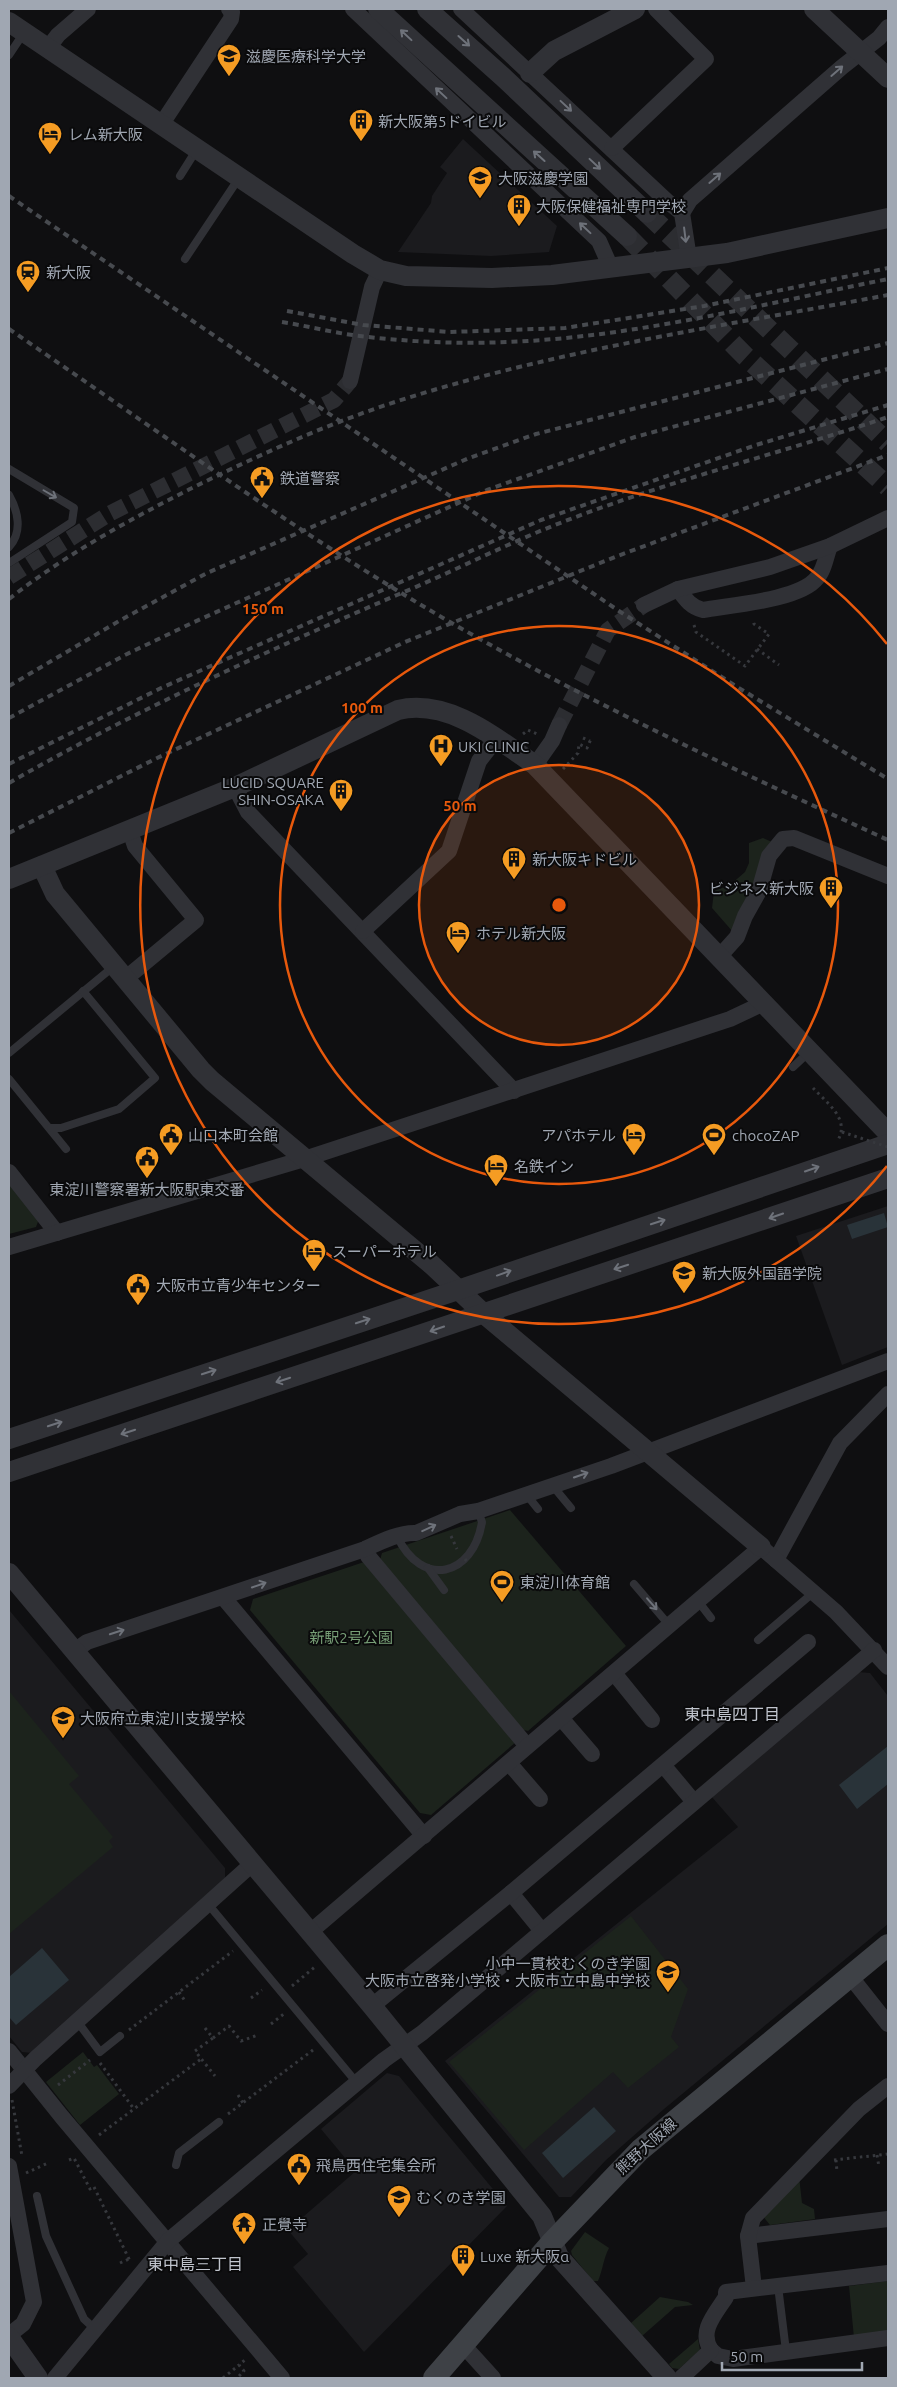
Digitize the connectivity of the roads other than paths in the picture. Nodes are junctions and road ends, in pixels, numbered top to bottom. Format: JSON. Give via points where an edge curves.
{"nodes":[{"id":1,"x":88,"y":9,"type":"edge"},
{"id":2,"x":229,"y":9,"type":"edge"},
{"id":3,"x":353,"y":9,"type":"edge"},
{"id":4,"x":378,"y":9,"type":"edge"},
{"id":5,"x":427,"y":9,"type":"edge"},
{"id":6,"x":461,"y":9,"type":"edge"},
{"id":7,"x":635,"y":9,"type":"edge"},
{"id":8,"x":656,"y":9,"type":"edge"},
{"id":9,"x":814,"y":9,"type":"edge"},
{"id":10,"x":16,"y":27,"type":"edge"},
{"id":11,"x":888,"y":27,"type":"edge"},
{"id":12,"x":48,"y":48,"type":"junction"},
{"id":13,"x":861,"y":53,"type":"junction"},
{"id":14,"x":9,"y":54,"type":"edge"},
{"id":15,"x":530,"y":73,"type":"junction"},
{"id":16,"x":888,"y":78,"type":"edge"},
{"id":17,"x":161,"y":125,"type":"junction"},
{"id":18,"x":612,"y":148,"type":"junction"},
{"id":19,"x":197,"y":150,"type":"junction"},
{"id":20,"x":180,"y":176,"type":"dead end"},
{"id":21,"x":239,"y":178,"type":"junction"},
{"id":22,"x":647,"y":213,"type":"tunnel mouth"},
{"id":23,"x":682,"y":213,"type":"junction"},
{"id":24,"x":888,"y":218,"type":"edge"},
{"id":25,"x":627,"y":236,"type":"tunnel mouth"},
{"id":26,"x":689,"y":258,"type":"junction"},
{"id":27,"x":185,"y":259,"type":"dead end"},
{"id":28,"x":611,"y":268,"type":"junction"},
{"id":29,"x":380,"y":270,"type":"junction"},
{"id":30,"x":350,"y":381,"type":"tunnel mouth"},
{"id":31,"x":9,"y":469,"type":"edge"},
{"id":32,"x":9,"y":495,"type":"edge"},
{"id":33,"x":888,"y":518,"type":"edge"},
{"id":34,"x":830,"y":546,"type":"junction"},
{"id":35,"x":9,"y":547,"type":"edge"},
{"id":36,"x":9,"y":563,"type":"edge"},
{"id":37,"x":678,"y":589,"type":"junction"},
{"id":38,"x":644,"y":605,"type":"tunnel mouth"},
{"id":39,"x":559,"y":725,"type":"tunnel mouth"},
{"id":40,"x":497,"y":738,"type":"junction"},
{"id":41,"x":535,"y":765,"type":"junction"},
{"id":42,"x":235,"y":786,"type":"junction"},
{"id":43,"x":130,"y":831,"type":"junction"},
{"id":44,"x":42,"y":866,"type":"junction"},
{"id":45,"x":888,"y":876,"type":"edge"},
{"id":46,"x":9,"y":879,"type":"edge"},
{"id":47,"x":363,"y":931,"type":"junction"},
{"id":48,"x":719,"y":957,"type":"junction"},
{"id":49,"x":120,"y":972,"type":"junction"},
{"id":50,"x":83,"y":992,"type":"junction"},
{"id":51,"x":764,"y":1003,"type":"junction"},
{"id":52,"x":810,"y":1051,"type":"junction"},
{"id":53,"x":9,"y":1053,"type":"edge"},
{"id":54,"x":793,"y":1067,"type":"dead end"},
{"id":55,"x":9,"y":1079,"type":"edge"},
{"id":56,"x":514,"y":1091,"type":"junction"},
{"id":57,"x":51,"y":1128,"type":"junction"},
{"id":58,"x":888,"y":1134,"type":"edge"},
{"id":59,"x":888,"y":1145,"type":"edge"},
{"id":60,"x":66,"y":1149,"type":"dead end"},
{"id":61,"x":304,"y":1159,"type":"junction"},
{"id":62,"x":9,"y":1172,"type":"edge"},
{"id":63,"x":888,"y":1178,"type":"edge"},
{"id":64,"x":57,"y":1233,"type":"junction"},
{"id":65,"x":9,"y":1247,"type":"edge"},
{"id":66,"x":458,"y":1290,"type":"junction"},
{"id":67,"x":483,"y":1313,"type":"junction"},
{"id":68,"x":888,"y":1361,"type":"edge"},
{"id":69,"x":888,"y":1394,"type":"edge"},
{"id":70,"x":9,"y":1439,"type":"edge"},
{"id":71,"x":648,"y":1450,"type":"junction"},
{"id":72,"x":9,"y":1472,"type":"edge"},
{"id":73,"x":552,"y":1485,"type":"junction"},
{"id":74,"x":526,"y":1494,"type":"junction"},
{"id":75,"x":572,"y":1508,"type":"dead end"},
{"id":76,"x":538,"y":1509,"type":"dead end"},
{"id":77,"x":478,"y":1511,"type":"junction"},
{"id":78,"x":397,"y":1536,"type":"junction"},
{"id":79,"x":365,"y":1549,"type":"junction"},
{"id":80,"x":768,"y":1553,"type":"junction"},
{"id":81,"x":428,"y":1568,"type":"junction"},
{"id":82,"x":9,"y":1573,"type":"edge"},
{"id":83,"x":634,"y":1584,"type":"dead end"},
{"id":84,"x":444,"y":1590,"type":"dead end"},
{"id":85,"x":814,"y":1592,"type":"junction"},
{"id":86,"x":224,"y":1597,"type":"junction"},
{"id":87,"x":698,"y":1601,"type":"junction"},
{"id":88,"x":711,"y":1618,"type":"dead end"},
{"id":89,"x":669,"y":1625,"type":"junction"},
{"id":90,"x":758,"y":1640,"type":"dead end"},
{"id":91,"x":808,"y":1642,"type":"dead end"},
{"id":92,"x":874,"y":1650,"type":"junction"},
{"id":93,"x":73,"y":1652,"type":"junction"},
{"id":94,"x":888,"y":1667,"type":"edge"},
{"id":95,"x":614,"y":1673,"type":"junction"},
{"id":96,"x":561,"y":1718,"type":"junction"},
{"id":97,"x":652,"y":1720,"type":"dead end"},
{"id":98,"x":527,"y":1746,"type":"junction"},
{"id":99,"x":592,"y":1754,"type":"dead end"},
{"id":100,"x":509,"y":1763,"type":"junction"},
{"id":101,"x":664,"y":1766,"type":"junction"},
{"id":102,"x":540,"y":1799,"type":"dead end"},
{"id":103,"x":694,"y":1802,"type":"junction"},
{"id":104,"x":424,"y":1836,"type":"junction"},
{"id":105,"x":252,"y":1864,"type":"junction"},
{"id":106,"x":511,"y":1893,"type":"junction"},
{"id":107,"x":208,"y":1904,"type":"junction"},
{"id":108,"x":542,"y":1931,"type":"junction"},
{"id":109,"x":309,"y":1932,"type":"junction"},
{"id":110,"x":888,"y":1945,"type":"edge"},
{"id":111,"x":850,"y":1976,"type":"junction"},
{"id":112,"x":372,"y":2006,"type":"junction"},
{"id":113,"x":78,"y":2021,"type":"junction"},
{"id":114,"x":888,"y":2024,"type":"edge"},
{"id":115,"x":120,"y":2036,"type":"road end"},
{"id":116,"x":404,"y":2046,"type":"junction"},
{"id":117,"x":9,"y":2051,"type":"edge"},
{"id":118,"x":24,"y":2071,"type":"junction"},
{"id":119,"x":357,"y":2083,"type":"junction"},
{"id":120,"x":9,"y":2086,"type":"edge"},
{"id":121,"x":888,"y":2086,"type":"edge"},
{"id":122,"x":888,"y":2102,"type":"edge"},
{"id":123,"x":867,"y":2104,"type":"junction"},
{"id":124,"x":219,"y":2122,"type":"road end"},
{"id":125,"x":176,"y":2165,"type":"dead end"},
{"id":126,"x":9,"y":2166,"type":"edge"},
{"id":127,"x":37,"y":2196,"type":"dead end"},
{"id":128,"x":888,"y":2219,"type":"edge"},
{"id":129,"x":748,"y":2236,"type":"junction"},
{"id":130,"x":168,"y":2240,"type":"junction"},
{"id":131,"x":553,"y":2241,"type":"junction"},
{"id":132,"x":888,"y":2273,"type":"edge"},
{"id":133,"x":778,"y":2286,"type":"junction"},
{"id":134,"x":754,"y":2288,"type":"junction"},
{"id":135,"x":96,"y":2330,"type":"junction"},
{"id":136,"x":9,"y":2336,"type":"edge"},
{"id":137,"x":888,"y":2338,"type":"edge"},
{"id":138,"x":464,"y":2345,"type":"junction"},
{"id":139,"x":711,"y":2350,"type":"junction"},
{"id":140,"x":786,"y":2351,"type":"junction"},
{"id":141,"x":38,"y":2378,"type":"edge"},
{"id":142,"x":55,"y":2378,"type":"edge"},
{"id":143,"x":282,"y":2378,"type":"edge"},
{"id":144,"x":434,"y":2378,"type":"edge"},
{"id":145,"x":494,"y":2378,"type":"edge"},
{"id":146,"x":667,"y":2378,"type":"edge"},
{"id":147,"x":681,"y":2378,"type":"edge"}],
"edges":[{"from":1,"to":12,"type":"street"},
{"from":2,"to":17,"type":"street","via":[[232,19]]},
{"from":28,"to":3,"type":"street","one_way":true,"via":[[599,241]]},
{"from":25,"to":4,"type":"street","one_way":true},
{"from":5,"to":22,"type":"street","one_way":true},
{"from":6,"to":15,"type":"street"},
{"from":7,"to":15,"type":"street","via":[[554,51]]},
{"from":8,"to":18,"type":"street","via":[[706,59]]},
{"from":9,"to":13,"type":"street"},
{"from":10,"to":12,"type":"street"},
{"from":10,"to":14,"type":"lane"},
{"from":11,"to":13,"type":"street"},
{"from":12,"to":17,"type":"street"},
{"from":13,"to":16,"type":"street"},
{"from":23,"to":13,"type":"street","one_way":true,"via":[[690,200]]},
{"from":15,"to":18,"type":"street","one_way":true},
{"from":17,"to":19,"type":"street"},
{"from":18,"to":23,"type":"street"},
{"from":19,"to":20,"type":"lane"},
{"from":19,"to":21,"type":"street"},
{"from":21,"to":27,"type":"lane"},
{"from":21,"to":29,"type":"street"},
{"from":23,"to":26,"type":"street","one_way":true},
{"from":24,"to":26,"type":"street","via":[[727,253]]},
{"from":26,"to":28,"type":"street"},
{"from":28,"to":29,"type":"street","via":[[492,278],[406,276]]},
{"from":29,"to":30,"type":"street","via":[[372,288]]},
{"from":31,"to":36,"type":"lane","one_way":true,"via":[[74,508],[72,522]]},
{"from":32,"to":35,"type":"lane","via":[[17,509],[18,519],[15,538]]},
{"from":33,"to":34,"type":"street"},
{"from":34,"to":37,"type":"street","via":[[770,567]]},
{"from":34,"to":37,"type":"street","via":[[818,578],[791,594],[704,610],[694,608]]},
{"from":37,"to":38,"type":"street"},
{"from":39,"to":41,"type":"street"},
{"from":40,"to":41,"type":"street"},
{"from":40,"to":42,"type":"street","via":[[459,717],[424,707],[411,707],[398,710]]},
{"from":40,"to":47,"type":"street","via":[[480,761],[449,851]]},
{"from":41,"to":48,"type":"street"},
{"from":42,"to":43,"type":"street"},
{"from":42,"to":47,"type":"street","via":[[248,812]]},
{"from":43,"to":44,"type":"street"},
{"from":43,"to":49,"type":"street","via":[[135,846],[196,920]]},
{"from":44,"to":46,"type":"street"},
{"from":44,"to":49,"type":"street","via":[[55,894]]},
{"from":45,"to":48,"type":"street","via":[[794,838],[782,839],[769,856],[759,891],[737,937]]},
{"from":47,"to":56,"type":"street"},
{"from":48,"to":51,"type":"street"},
{"from":49,"to":50,"type":"lane"},
{"from":49,"to":61,"type":"street","via":[[201,1070]]},
{"from":50,"to":53,"type":"lane"},
{"from":50,"to":57,"type":"lane","via":[[155,1078],[118,1109],[61,1128]]},
{"from":51,"to":52,"type":"street"},
{"from":51,"to":56,"type":"street","via":[[730,1018]]},
{"from":52,"to":54,"type":"lane"},
{"from":52,"to":58,"type":"street"},
{"from":55,"to":57,"type":"lane"},
{"from":56,"to":61,"type":"street"},
{"from":57,"to":60,"type":"lane"},
{"from":66,"to":59,"type":"street","one_way":true},
{"from":61,"to":64,"type":"street"},
{"from":61,"to":66,"type":"street","via":[[432,1264]]},
{"from":62,"to":64,"type":"street"},
{"from":63,"to":67,"type":"street","one_way":true},
{"from":64,"to":65,"type":"street"},
{"from":66,"to":67,"type":"street"},
{"from":70,"to":66,"type":"street","one_way":true},
{"from":67,"to":71,"type":"street"},
{"from":67,"to":72,"type":"street","one_way":true},
{"from":68,"to":71,"type":"street"},
{"from":69,"to":80,"type":"street","via":[[840,1443]]},
{"from":73,"to":71,"type":"street","one_way":true},
{"from":71,"to":80,"type":"street"},
{"from":73,"to":74,"type":"street"},
{"from":73,"to":75,"type":"lane"},
{"from":74,"to":76,"type":"lane"},
{"from":74,"to":77,"type":"street"},
{"from":78,"to":77,"type":"street","one_way":true,"via":[[416,1533],[460,1514]]},
{"from":77,"to":81,"type":"lane","via":[[482,1522],[471,1554],[452,1569],[441,1572]]},
{"from":78,"to":79,"type":"street"},
{"from":78,"to":81,"type":"lane","via":[[410,1556]]},
{"from":86,"to":79,"type":"street","one_way":true},
{"from":79,"to":98,"type":"street"},
{"from":80,"to":85,"type":"street"},
{"from":80,"to":87,"type":"street"},
{"from":81,"to":84,"type":"lane"},
{"from":82,"to":93,"type":"street"},
{"from":83,"to":89,"type":"lane","one_way":true},
{"from":85,"to":90,"type":"lane"},
{"from":85,"to":92,"type":"street"},
{"from":93,"to":86,"type":"street","one_way":true,"via":[[87,1642]]},
{"from":86,"to":104,"type":"street"},
{"from":87,"to":88,"type":"lane"},
{"from":87,"to":89,"type":"street"},
{"from":89,"to":95,"type":"street"},
{"from":91,"to":101,"type":"street"},
{"from":92,"to":94,"type":"street"},
{"from":92,"to":103,"type":"street"},
{"from":93,"to":105,"type":"street"},
{"from":95,"to":96,"type":"street"},
{"from":95,"to":97,"type":"street"},
{"from":96,"to":98,"type":"street"},
{"from":96,"to":99,"type":"street"},
{"from":98,"to":100,"type":"street"},
{"from":100,"to":102,"type":"street"},
{"from":100,"to":104,"type":"street"},
{"from":101,"to":103,"type":"street"},
{"from":101,"to":106,"type":"street"},
{"from":103,"to":108,"type":"street"},
{"from":104,"to":109,"type":"street"},
{"from":105,"to":107,"type":"street"},
{"from":105,"to":109,"type":"street"},
{"from":106,"to":108,"type":"street"},
{"from":106,"to":112,"type":"street"},
{"from":107,"to":113,"type":"street"},
{"from":107,"to":119,"type":"lane"},
{"from":108,"to":116,"type":"street"},
{"from":109,"to":112,"type":"street"},
{"from":110,"to":111,"type":"main road","name":"熊野大阪線"},
{"from":111,"to":114,"type":"street"},
{"from":111,"to":131,"type":"main road","name":"熊野大阪線","via":[[640,2150]]},
{"from":112,"to":116,"type":"street"},
{"from":113,"to":115,"type":"lane","via":[[100,2052]]},
{"from":113,"to":118,"type":"street"},
{"from":116,"to":119,"type":"street"},
{"from":116,"to":131,"type":"street","via":[[542,2216]]},
{"from":117,"to":118,"type":"street"},
{"from":118,"to":120,"type":"street"},
{"from":118,"to":130,"type":"street"},
{"from":119,"to":130,"type":"street"},
{"from":121,"to":123,"type":"street"},
{"from":122,"to":123,"type":"street"},
{"from":123,"to":129,"type":"street","via":[[805,2162],[753,2218]]},
{"from":124,"to":125,"type":"lane","via":[[179,2153]]},
{"from":126,"to":136,"type":"street","via":[[34,2302],[23,2324]]},
{"from":127,"to":135,"type":"lane","via":[[46,2236],[84,2319]]},
{"from":128,"to":129,"type":"street"},
{"from":129,"to":134,"type":"street"},
{"from":130,"to":135,"type":"street"},
{"from":130,"to":143,"type":"street"},
{"from":131,"to":138,"type":"main road","name":"熊野大阪線"},
{"from":131,"to":146,"type":"street","via":[[559,2257]]},
{"from":132,"to":133,"type":"street"},
{"from":133,"to":134,"type":"street"},
{"from":133,"to":140,"type":"lane"},
{"from":134,"to":139,"type":"street","via":[[726,2292],[707,2329],[706,2340]]},
{"from":135,"to":142,"type":"street"},
{"from":136,"to":141,"type":"street"},
{"from":137,"to":140,"type":"street"},
{"from":138,"to":144,"type":"main road","name":"熊野大阪線"},
{"from":138,"to":145,"type":"street"},
{"from":139,"to":140,"type":"street","via":[[725,2359]]},
{"from":139,"to":147,"type":"street"}]}
